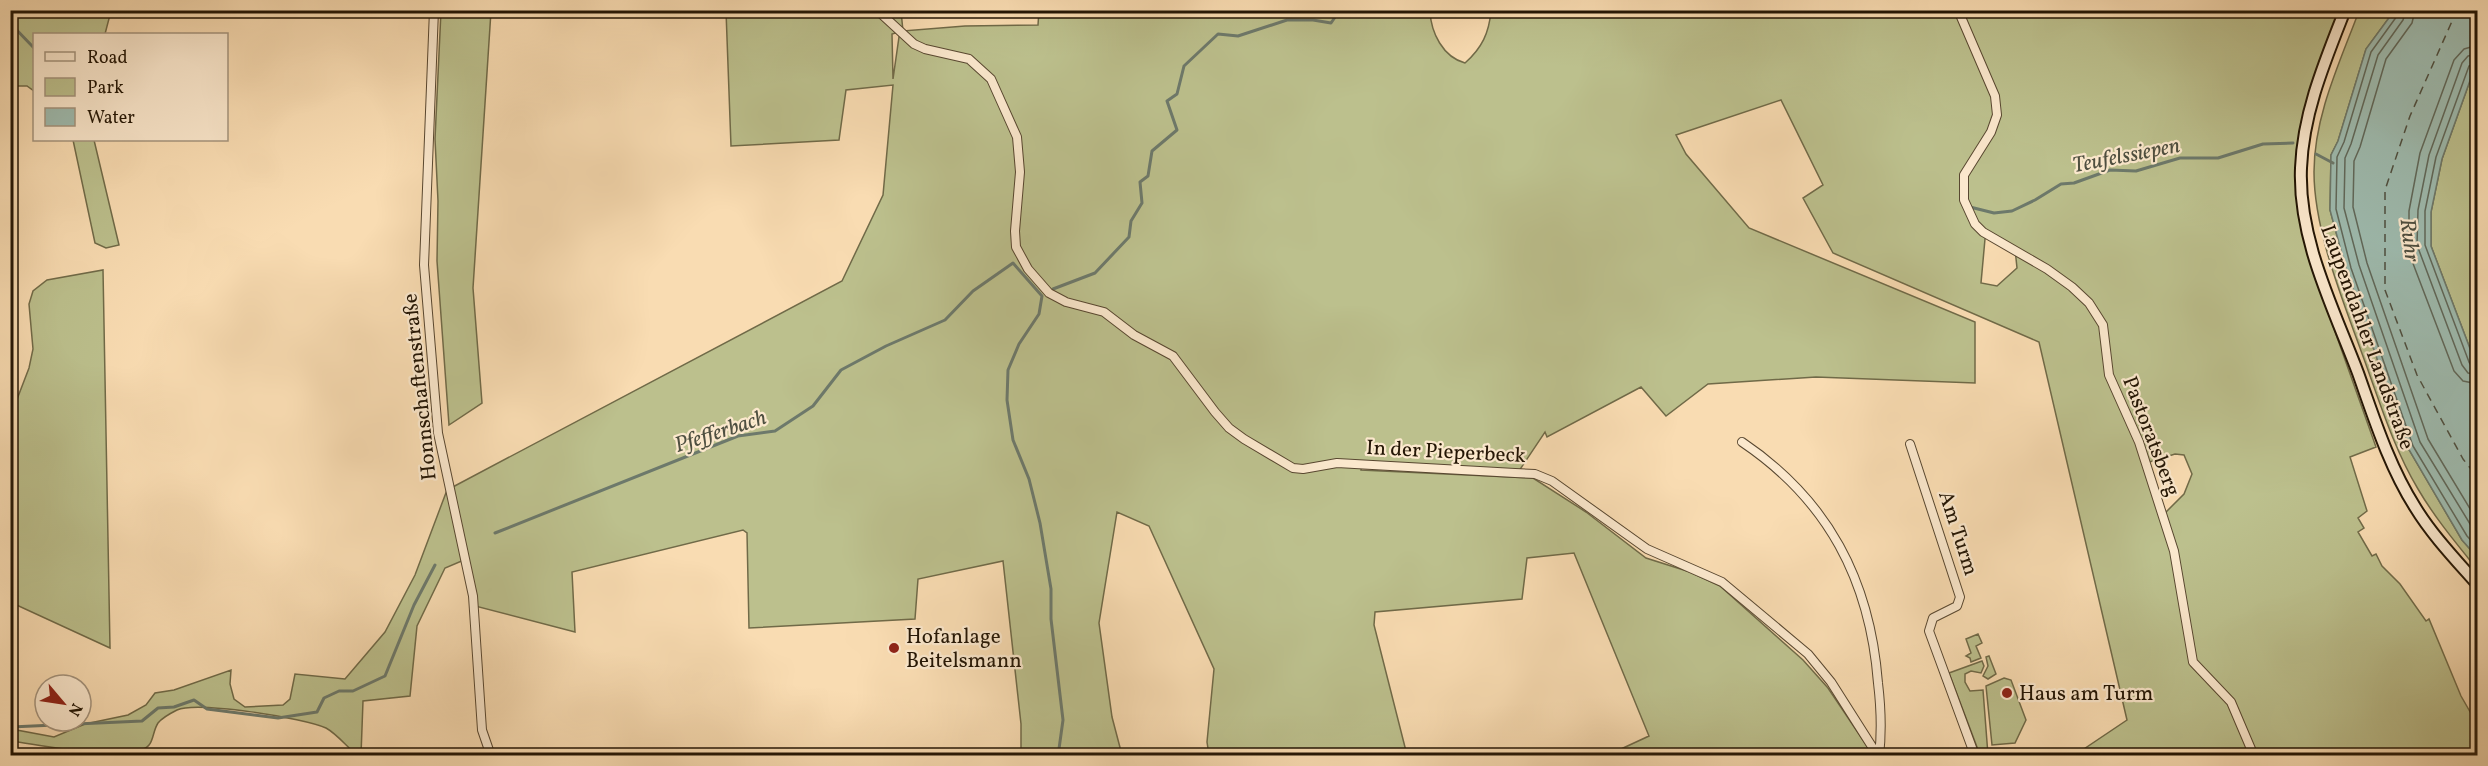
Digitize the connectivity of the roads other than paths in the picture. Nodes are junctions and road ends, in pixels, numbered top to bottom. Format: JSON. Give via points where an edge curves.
{"nodes":[{"id":1,"x":434,"y":10,"type":"edge"},
{"id":2,"x":877,"y":10,"type":"edge"},
{"id":3,"x":1958,"y":10,"type":"edge"},
{"id":4,"x":2345,"y":10,"type":"edge"},
{"id":5,"x":1742,"y":442,"type":"dead end"},
{"id":6,"x":1910,"y":444,"type":"dead end"},
{"id":7,"x":2478,"y":585,"type":"edge"},
{"id":8,"x":491,"y":756,"type":"edge"},
{"id":9,"x":1878,"y":756,"type":"edge"},
{"id":10,"x":1975,"y":756,"type":"edge"},
{"id":11,"x":2254,"y":756,"type":"edge"}],
"edges":[{"from":1,"to":8,"type":"street","name":"Honnschaftenstraße","via":[[424,265],[438,434],[473,596],[482,730]]},
{"from":2,"to":9,"type":"street","name":"In der Pieperbeck","via":[[914,44],[969,59],[991,79],[1017,137],[1020,172],[1016,247],[1028,269],[1049,293],[1104,312],[1134,335],[1167,351],[1229,428],[1293,468],[1337,463],[1515,472],[1552,481],[1647,549],[1722,582],[1808,654],[1831,682]]},
{"from":3,"to":11,"type":"street","name":"Pastoratsberg","via":[[1995,96],[1997,115],[1964,175],[1964,200],[1983,232],[2072,287],[2089,303],[2103,325],[2109,375],[2139,442],[2174,551],[2193,662],[2231,702]]},
{"from":4,"to":7,"type":"main road","name":"Laupendahler Landstraße","via":[[2318,82],[2304,137],[2301,181],[2308,236],[2399,479],[2434,535]]},
{"from":5,"to":9,"type":"street","via":[[1792,481],[1848,561],[1876,657],[1882,732]]},
{"from":6,"to":10,"type":"street","name":"Am Turm","via":[[1960,597],[1957,606],[1933,618],[1929,631]]}]}
